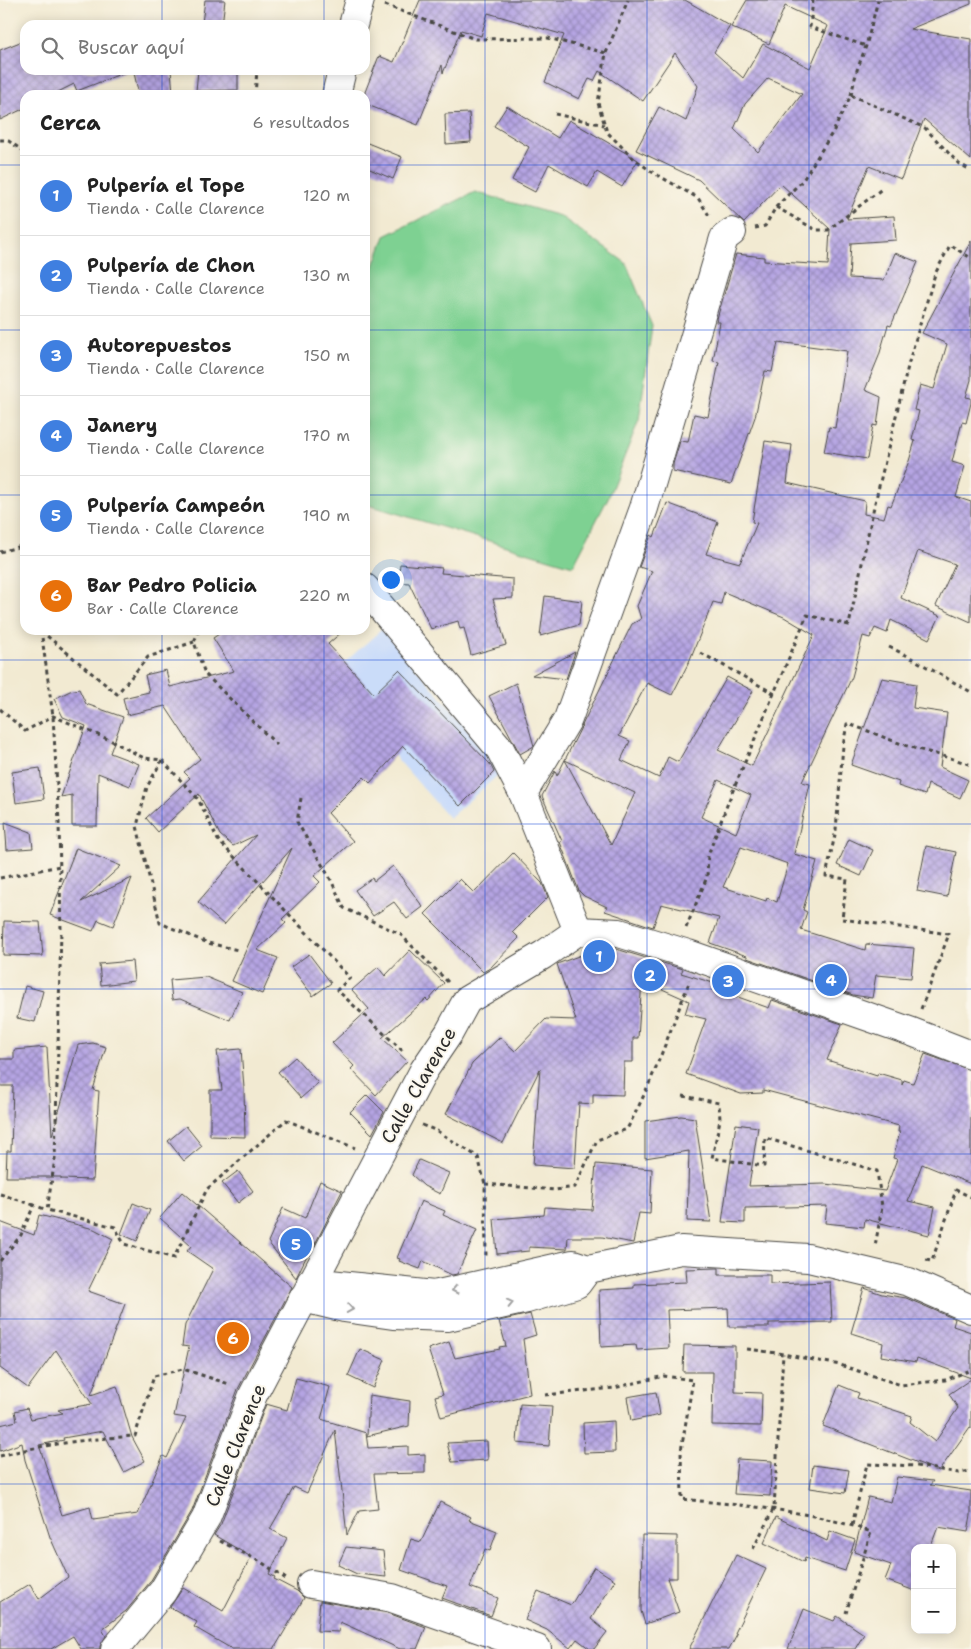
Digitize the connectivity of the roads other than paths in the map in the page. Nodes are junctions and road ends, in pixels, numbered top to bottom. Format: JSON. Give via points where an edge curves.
{"nodes":[{"id":1,"x":371,"y":2,"type":"edge"},
{"id":2,"x":357,"y":20,"type":"edge"},
{"id":3,"x":341,"y":75,"type":"edge"},
{"id":4,"x":337,"y":90,"type":"edge"},
{"id":5,"x":728,"y":235,"type":"road end"},
{"id":6,"x":370,"y":594,"type":"edge"},
{"id":7,"x":523,"y":793,"type":"junction"},
{"id":8,"x":578,"y":931,"type":"junction"},
{"id":9,"x":971,"y":1055,"type":"edge"},
{"id":10,"x":588,"y":1269,"type":"junction"},
{"id":11,"x":307,"y":1290,"type":"junction"},
{"id":12,"x":971,"y":1309,"type":"edge"},
{"id":13,"x":311,"y":1584,"type":"road end"},
{"id":14,"x":115,"y":1649,"type":"edge"},
{"id":15,"x":538,"y":1649,"type":"edge"}],
"edges":[{"from":1,"to":2,"type":"street"},
{"from":3,"to":4,"type":"street"},
{"from":5,"to":7,"type":"street","via":[[644,508],[568,719]]},
{"from":6,"to":7,"type":"street","via":[[500,749]]},
{"from":7,"to":8,"type":"street"},
{"from":8,"to":9,"type":"street","via":[[619,933],[693,956]]},
{"from":8,"to":11,"type":"street","name":"Calle Clarence","via":[[467,1000],[399,1115]]},
{"from":10,"to":11,"type":"street","one_way":true,"via":[[573,1264],[434,1295]]},
{"from":11,"to":10,"type":"street","one_way":true,"via":[[344,1308],[393,1315],[447,1317],[577,1284]]},
{"from":10,"to":12,"type":"street","via":[[681,1250],[808,1258],[909,1282]]},
{"from":11,"to":14,"type":"street","name":"Calle Clarence","via":[[253,1395],[206,1518],[163,1591]]},
{"from":13,"to":15,"type":"street","via":[[392,1598]]}]}
